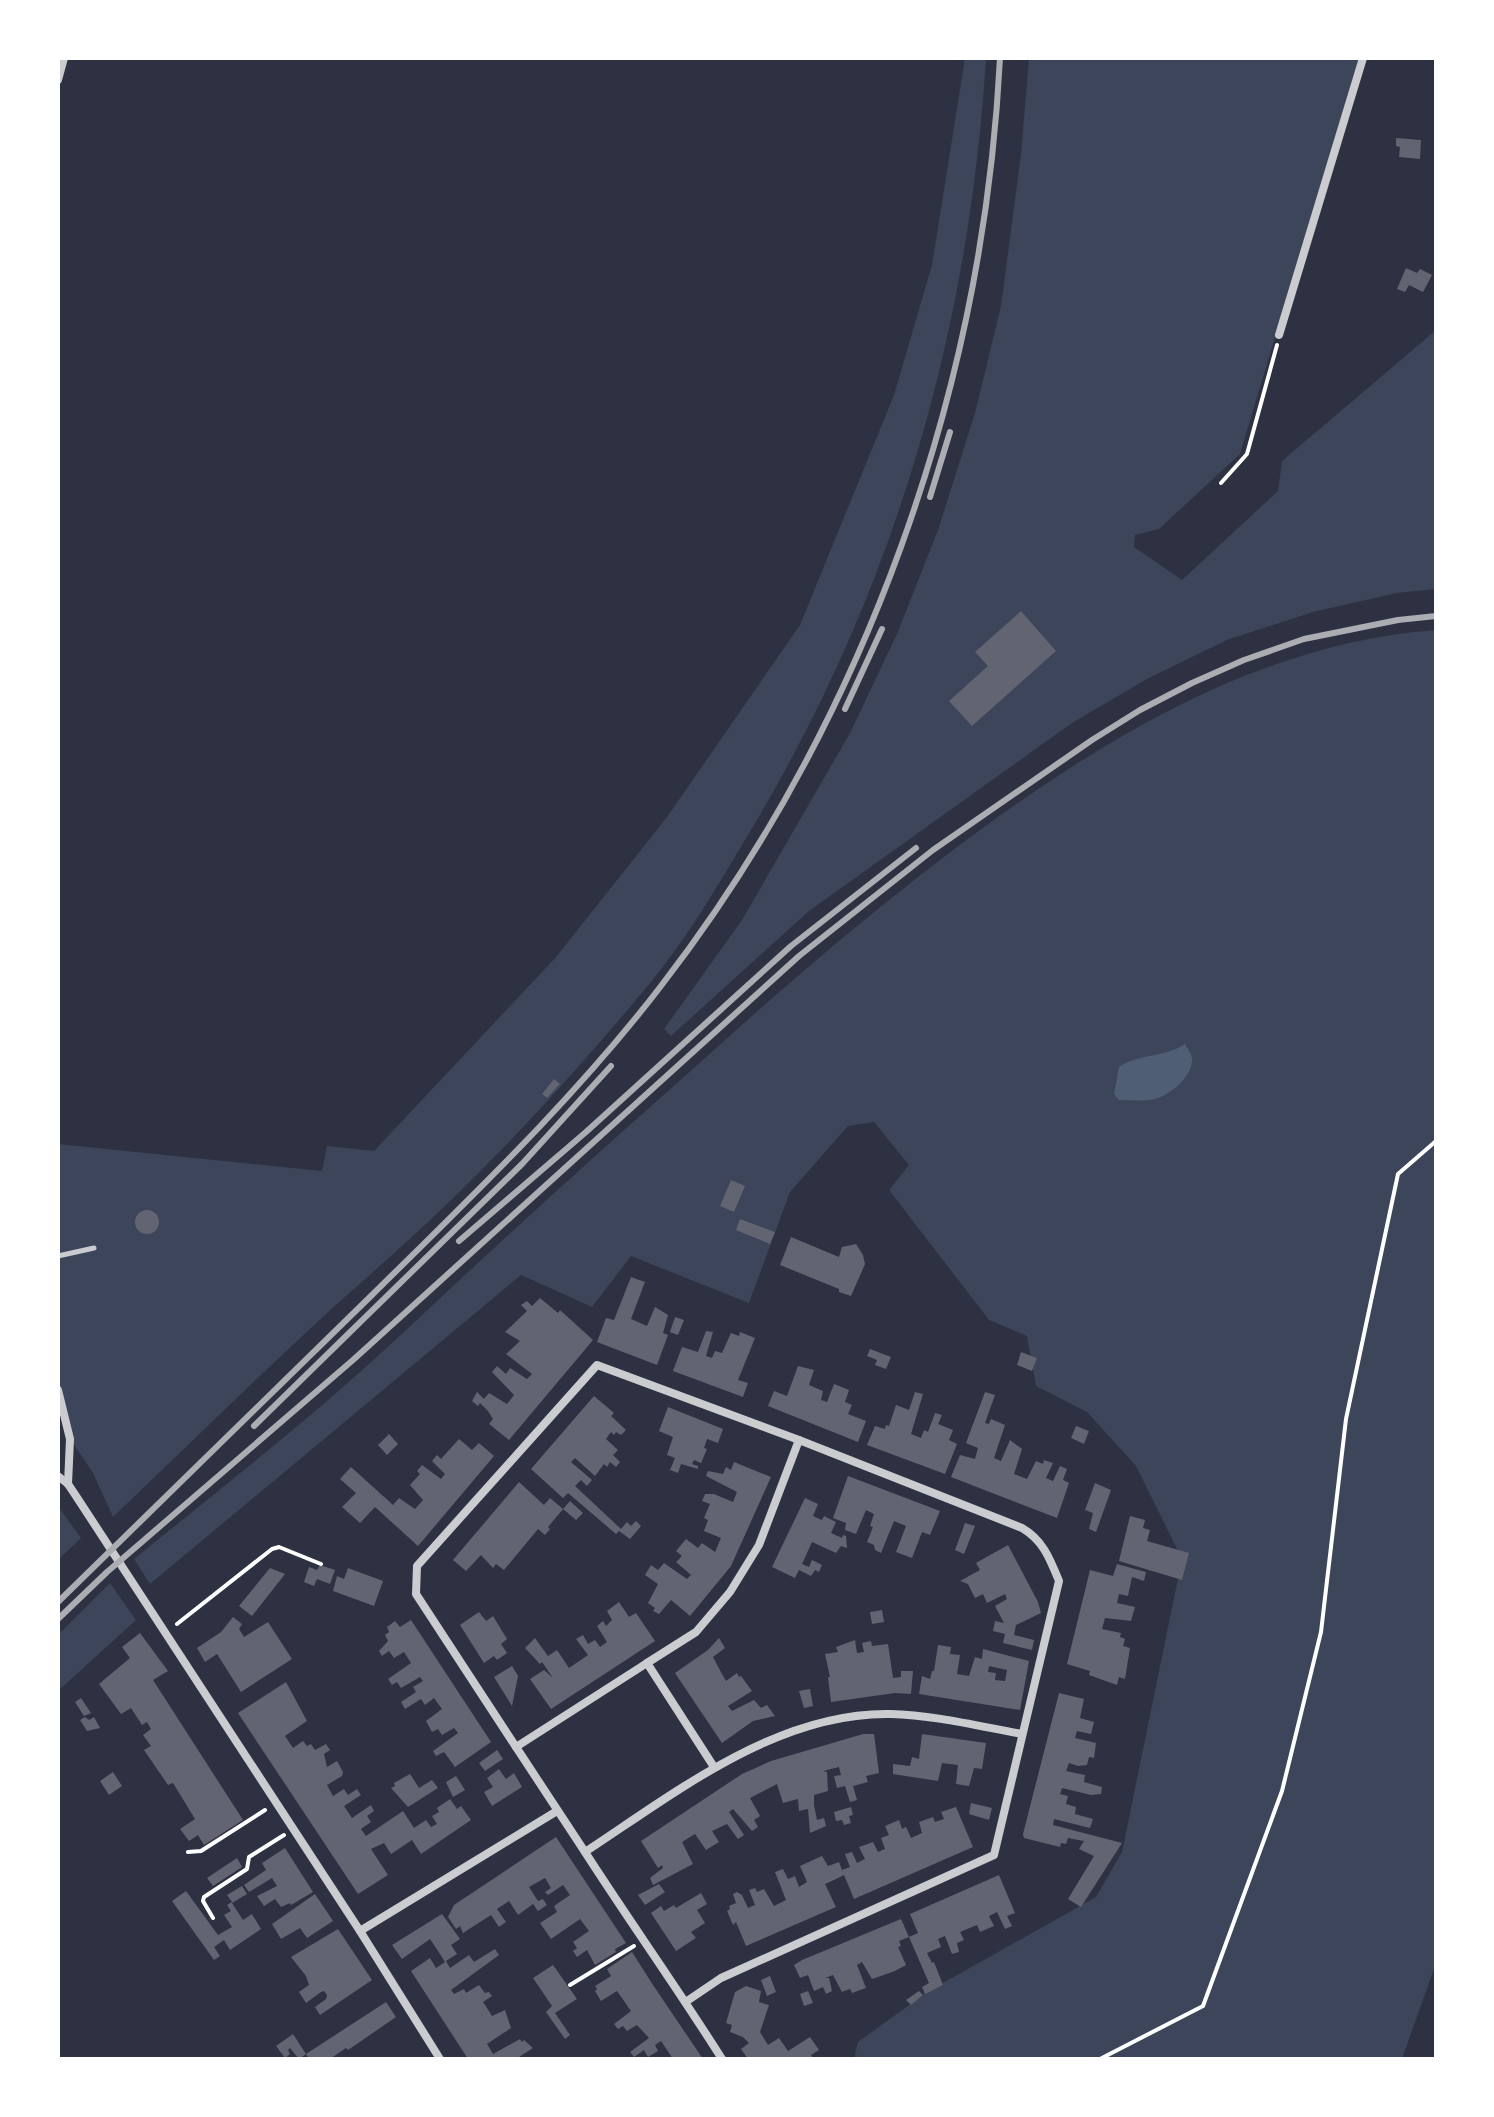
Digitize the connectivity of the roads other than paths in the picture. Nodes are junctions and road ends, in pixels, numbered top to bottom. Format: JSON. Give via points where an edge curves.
{"nodes":[{"id":1,"x":64,"y":58,"type":"edge"},
{"id":2,"x":1363,"y":58,"type":"edge"},
{"id":3,"x":58,"y":80,"type":"edge"},
{"id":4,"x":1279,"y":335,"type":"road end"},
{"id":5,"x":94,"y":1248,"type":"dead end"},
{"id":6,"x":58,"y":1256,"type":"edge"},
{"id":7,"x":58,"y":1390,"type":"edge"},
{"id":8,"x":799,"y":1440,"type":"junction"},
{"id":9,"x":58,"y":1476,"type":"edge"},
{"id":10,"x":68,"y":1484,"type":"junction"},
{"id":11,"x":647,"y":1663,"type":"junction"},
{"id":12,"x":1022,"y":1734,"type":"junction"},
{"id":13,"x":516,"y":1747,"type":"junction"},
{"id":14,"x":714,"y":1767,"type":"junction"},
{"id":15,"x":557,"y":1811,"type":"junction"},
{"id":16,"x":585,"y":1852,"type":"junction"},
{"id":17,"x":360,"y":1931,"type":"junction"},
{"id":18,"x":687,"y":2001,"type":"junction"},
{"id":19,"x":440,"y":2059,"type":"edge"},
{"id":20,"x":722,"y":2059,"type":"edge"}],
"edges":[{"from":1,"to":3,"type":"street"},
{"from":2,"to":4,"type":"street"},
{"from":5,"to":6,"type":"lane"},
{"from":7,"to":10,"type":"street","via":[[70,1439]]},
{"from":8,"to":11,"type":"street","via":[[759,1545],[730,1592],[696,1632]]},
{"from":8,"to":12,"type":"street","via":[[1034,1535],[1059,1581]]},
{"from":8,"to":13,"type":"street","via":[[597,1365],[417,1566],[416,1594]]},
{"from":9,"to":10,"type":"street"},
{"from":10,"to":17,"type":"street"},
{"from":11,"to":13,"type":"street"},
{"from":11,"to":14,"type":"street"},
{"from":12,"to":14,"type":"street","via":[[924,1716],[855,1715],[798,1730]]},
{"from":12,"to":18,"type":"street","via":[[994,1855],[721,1978]]},
{"from":13,"to":15,"type":"street"},
{"from":14,"to":16,"type":"street"},
{"from":15,"to":16,"type":"street"},
{"from":15,"to":17,"type":"street"},
{"from":16,"to":18,"type":"street"},
{"from":17,"to":19,"type":"street"},
{"from":18,"to":20,"type":"street"}]}
